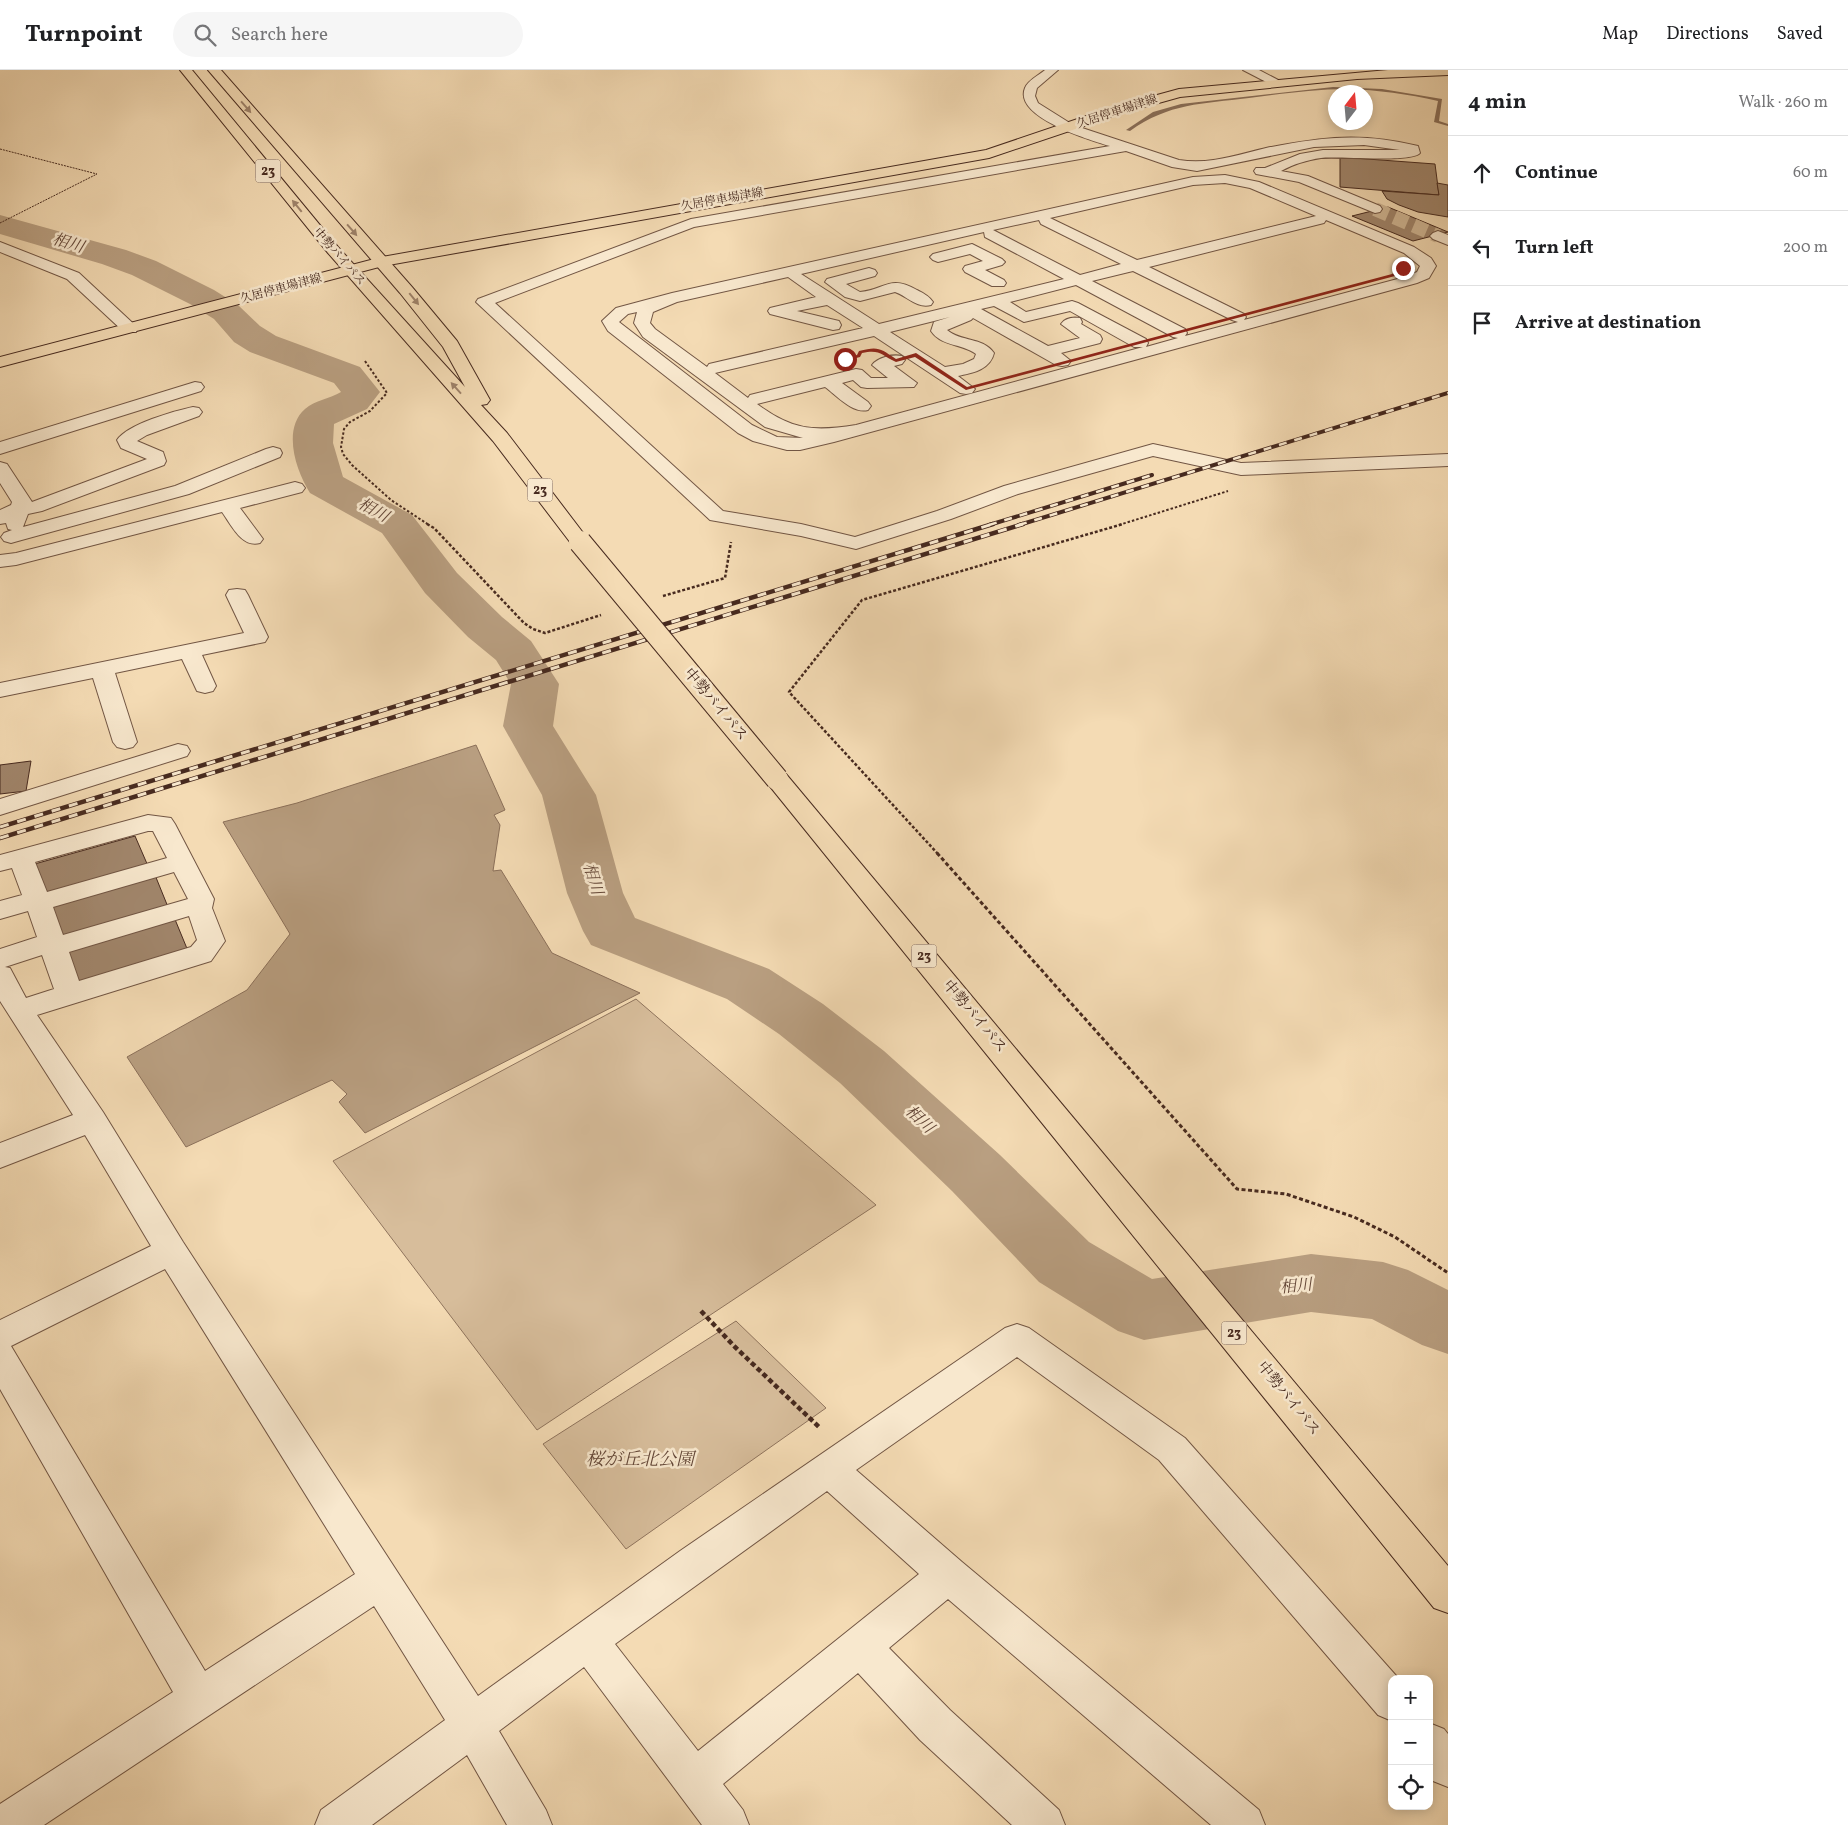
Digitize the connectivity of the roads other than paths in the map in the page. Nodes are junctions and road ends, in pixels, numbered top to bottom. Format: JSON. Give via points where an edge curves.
{"nodes":[{"id":1,"x":186,"y":70,"type":"edge"},
{"id":2,"x":214,"y":70,"type":"edge"},
{"id":3,"x":1052,"y":70,"type":"edge"},
{"id":4,"x":1249,"y":70,"type":"edge"},
{"id":5,"x":1448,"y":71,"type":"edge"},
{"id":6,"x":1276,"y":82,"type":"junction"},
{"id":7,"x":1068,"y":128,"type":"junction"},
{"id":8,"x":1128,"y":147,"type":"junction"},
{"id":9,"x":1269,"y":171,"type":"junction"},
{"id":10,"x":1193,"y":181,"type":"junction"},
{"id":11,"x":1375,"y":209,"type":"tunnel mouth"},
{"id":12,"x":1309,"y":215,"type":"junction"},
{"id":13,"x":1051,"y":220,"type":"junction"},
{"id":14,"x":990,"y":234,"type":"junction"},
{"id":15,"x":972,"y":238,"type":"junction"},
{"id":16,"x":1160,"y":244,"type":"dead end"},
{"id":17,"x":0,"y":247,"type":"edge"},
{"id":18,"x":1130,"y":257,"type":"junction"},
{"id":19,"x":926,"y":259,"type":"dead end"},
{"id":20,"x":1093,"y":259,"type":"dead end"},
{"id":21,"x":382,"y":262,"type":"junction"},
{"id":22,"x":880,"y":270,"type":"dead end"},
{"id":23,"x":350,"y":271,"type":"junction"},
{"id":24,"x":1439,"y":272,"type":"dead end"},
{"id":25,"x":1056,"y":274,"type":"junction"},
{"id":26,"x":796,"y":277,"type":"junction"},
{"id":27,"x":1014,"y":279,"type":"dead end"},
{"id":28,"x":1411,"y":280,"type":"junction"},
{"id":29,"x":998,"y":283,"type":"junction"},
{"id":30,"x":980,"y":288,"type":"dead end"},
{"id":31,"x":943,"y":297,"type":"dead end"},
{"id":32,"x":672,"y":298,"type":"junction"},
{"id":33,"x":830,"y":299,"type":"junction"},
{"id":34,"x":996,"y":300,"type":"junction"},
{"id":35,"x":925,"y":302,"type":"junction"},
{"id":36,"x":973,"y":311,"type":"junction"},
{"id":37,"x":1112,"y":312,"type":"junction"},
{"id":38,"x":1243,"y":316,"type":"junction"},
{"id":39,"x":1093,"y":317,"type":"junction"},
{"id":40,"x":833,"y":325,"type":"junction"},
{"id":41,"x":870,"y":325,"type":"junction"},
{"id":42,"x":1041,"y":325,"type":"dead end"},
{"id":43,"x":130,"y":328,"type":"junction"},
{"id":44,"x":1011,"y":332,"type":"junction"},
{"id":45,"x":1178,"y":333,"type":"junction"},
{"id":46,"x":794,"y":334,"type":"dead end"},
{"id":47,"x":1159,"y":338,"type":"junction"},
{"id":48,"x":1140,"y":343,"type":"junction"},
{"id":49,"x":814,"y":346,"type":"junction"},
{"id":50,"x":872,"y":349,"type":"dead end"},
{"id":51,"x":1046,"y":352,"type":"junction"},
{"id":52,"x":916,"y":355,"type":"junction"},
{"id":53,"x":830,"y":357,"type":"dead end"},
{"id":54,"x":707,"y":360,"type":"junction"},
{"id":55,"x":896,"y":360,"type":"junction"},
{"id":56,"x":0,"y":362,"type":"edge"},
{"id":57,"x":1065,"y":363,"type":"junction"},
{"id":58,"x":943,"y":373,"type":"junction"},
{"id":59,"x":828,"y":381,"type":"junction"},
{"id":60,"x":808,"y":386,"type":"junction"},
{"id":61,"x":195,"y":387,"type":"dead end"},
{"id":62,"x":966,"y":388,"type":"junction"},
{"id":63,"x":756,"y":399,"type":"junction"},
{"id":64,"x":193,"y":412,"type":"dead end"},
{"id":65,"x":857,"y":430,"type":"junction"},
{"id":66,"x":500,"y":437,"type":"junction"},
{"id":67,"x":0,"y":448,"type":"edge"},
{"id":68,"x":273,"y":453,"type":"dead end"},
{"id":69,"x":1448,"y":460,"type":"edge"},
{"id":70,"x":0,"y":468,"type":"edge"},
{"id":71,"x":295,"y":488,"type":"dead end"},
{"id":72,"x":227,"y":506,"type":"junction"},
{"id":73,"x":20,"y":509,"type":"junction"},
{"id":74,"x":0,"y":518,"type":"edge"},
{"id":75,"x":11,"y":537,"type":"junction"},
{"id":76,"x":253,"y":539,"type":"dead end"},
{"id":77,"x":0,"y":563,"type":"edge"},
{"id":78,"x":237,"y":595,"type":"dead end"},
{"id":79,"x":188,"y":651,"type":"junction"},
{"id":80,"x":102,"y":669,"type":"junction"},
{"id":81,"x":205,"y":686,"type":"dead end"},
{"id":82,"x":0,"y":690,"type":"edge"},
{"id":83,"x":124,"y":742,"type":"dead end"},
{"id":84,"x":178,"y":751,"type":"dead end"},
{"id":85,"x":0,"y":806,"type":"edge"},
{"id":86,"x":10,"y":861,"type":"edge"},
{"id":87,"x":181,"y":862,"type":"junction"},
{"id":88,"x":38,"y":901,"type":"junction"},
{"id":89,"x":200,"y":904,"type":"junction"},
{"id":90,"x":0,"y":910,"type":"edge"},
{"id":91,"x":52,"y":944,"type":"junction"},
{"id":92,"x":0,"y":959,"type":"edge"},
{"id":93,"x":0,"y":975,"type":"edge"},
{"id":94,"x":70,"y":995,"type":"junction"},
{"id":95,"x":19,"y":1010,"type":"junction"},
{"id":96,"x":92,"y":1120,"type":"junction"},
{"id":97,"x":0,"y":1156,"type":"edge"},
{"id":98,"x":171,"y":1251,"type":"junction"},
{"id":99,"x":0,"y":1336,"type":"edge"},
{"id":100,"x":0,"y":1357,"type":"edge"},
{"id":101,"x":828,"y":1469,"type":"junction"},
{"id":102,"x":948,"y":1576,"type":"junction"},
{"id":103,"x":380,"y":1580,"type":"junction"},
{"id":104,"x":1448,"y":1595,"type":"edge"},
{"id":105,"x":588,"y":1640,"type":"junction"},
{"id":106,"x":860,"y":1646,"type":"junction"},
{"id":107,"x":1388,"y":1696,"type":"edge"},
{"id":108,"x":199,"y":1699,"type":"junction"},
{"id":109,"x":474,"y":1726,"type":"junction"},
{"id":110,"x":1433,"y":1749,"type":"edge"},
{"id":111,"x":1448,"y":1766,"type":"edge"},
{"id":112,"x":695,"y":1780,"type":"junction"},
{"id":113,"x":6,"y":1825,"type":"edge"},
{"id":114,"x":336,"y":1825,"type":"edge"},
{"id":115,"x":531,"y":1825,"type":"edge"},
{"id":116,"x":728,"y":1825,"type":"edge"},
{"id":117,"x":1044,"y":1825,"type":"edge"},
{"id":118,"x":1244,"y":1825,"type":"edge"}],
"edges":[{"from":23,"to":1,"type":"main road","name":"中勢バイパス","number":"23","one_way":true},
{"from":2,"to":21,"type":"main road","name":"中勢バイパス","number":"23","one_way":true},
{"from":3,"to":7,"type":"street","via":[[1030,87],[1029,96],[1033,105]]},
{"from":4,"to":6,"type":"street"},
{"from":5,"to":6,"type":"main road","name":"久居停車場津線"},
{"from":6,"to":7,"type":"main road","name":"久居停車場津線","via":[[1179,93]]},
{"from":7,"to":8,"type":"street"},
{"from":7,"to":21,"type":"main road","name":"久居停車場津線","via":[[989,154]]},
{"from":8,"to":9,"type":"street","via":[[1163,160],[1197,167],[1331,141],[1400,144],[1413,149],[1413,153],[1394,155],[1313,154]]},
{"from":8,"to":69,"type":"street","via":[[691,223],[484,302],[717,516],[856,543],[944,516],[1011,490],[1152,450],[1241,469]]},
{"from":9,"to":10,"type":"street","via":[[1244,171]]},
{"from":9,"to":11,"type":"street","via":[[1303,179]]},
{"from":10,"to":28,"type":"street","via":[[1226,179],[1254,185],[1410,250],[1428,266],[1423,274]]},
{"from":10,"to":32,"type":"street"},
{"from":12,"to":13,"type":"street","via":[[1253,191],[1234,186],[1214,186]]},
{"from":12,"to":16,"type":"street"},
{"from":12,"to":18,"type":"street"},
{"from":12,"to":38,"type":"street","via":[[1395,253],[1403,260],[1403,268],[1394,275]]},
{"from":13,"to":14,"type":"street"},
{"from":13,"to":18,"type":"street"},
{"from":14,"to":15,"type":"street"},
{"from":14,"to":25,"type":"street"},
{"from":15,"to":25,"type":"street"},
{"from":15,"to":26,"type":"street"},
{"from":17,"to":43,"type":"street","via":[[73,276]]},
{"from":18,"to":20,"type":"street"},
{"from":18,"to":25,"type":"street"},
{"from":18,"to":38,"type":"street"},
{"from":19,"to":29,"type":"street","via":[[972,249],[998,262],[971,269]]},
{"from":21,"to":23,"type":"main road","name":"久居停車場津線"},
{"from":21,"to":66,"type":"main road","name":"中勢バイパス","number":"23","one_way":true,"via":[[451,345]]},
{"from":22,"to":35,"type":"street","via":[[833,282],[853,295],[864,296],[878,294],[886,288],[901,288]]},
{"from":23,"to":43,"type":"main road","name":"久居停車場津線"},
{"from":66,"to":23,"type":"main road","name":"中勢バイパス","number":"23","one_way":true},
{"from":24,"to":28,"type":"street"},
{"from":25,"to":34,"type":"street"},
{"from":25,"to":37,"type":"street"},
{"from":25,"to":41,"type":"street"},
{"from":25,"to":45,"type":"street"},
{"from":26,"to":33,"type":"street"},
{"from":26,"to":54,"type":"street","via":[[688,302],[667,310],[658,322],[662,328]]},
{"from":27,"to":29,"type":"street"},
{"from":28,"to":65,"type":"street"},
{"from":29,"to":30,"type":"street"},
{"from":31,"to":35,"type":"street"},
{"from":32,"to":65,"type":"street","via":[[650,306],[642,314],[642,323],[649,332],[771,423],[811,435]]},
{"from":32,"to":65,"type":"street","via":[[622,311],[610,321],[763,440],[790,446]]},
{"from":33,"to":40,"type":"street","via":[[776,312]]},
{"from":33,"to":41,"type":"street"},
{"from":34,"to":36,"type":"street"},
{"from":34,"to":39,"type":"street","via":[[1024,317],[1072,306]]},
{"from":35,"to":41,"type":"street"},
{"from":36,"to":41,"type":"street"},
{"from":36,"to":44,"type":"street"},
{"from":36,"to":58,"type":"street","via":[[945,323],[939,331],[947,338],[975,344],[985,353],[985,358],[975,366]]},
{"from":37,"to":39,"type":"street"},
{"from":37,"to":47,"type":"street"},
{"from":38,"to":45,"type":"street"},
{"from":39,"to":48,"type":"street"},
{"from":39,"to":51,"type":"street","via":[[1069,324],[1094,339]]},
{"from":40,"to":41,"type":"street"},
{"from":40,"to":46,"type":"street"},
{"from":41,"to":49,"type":"street"},
{"from":41,"to":52,"type":"street"},
{"from":41,"to":54,"type":"street"},
{"from":42,"to":44,"type":"street"},
{"from":43,"to":56,"type":"main road","name":"久居停車場津線"},
{"from":44,"to":51,"type":"street"},
{"from":45,"to":47,"type":"street"},
{"from":47,"to":48,"type":"street"},
{"from":48,"to":57,"type":"street"},
{"from":49,"to":53,"type":"street"},
{"from":49,"to":54,"type":"street"},
{"from":50,"to":55,"type":"street"},
{"from":51,"to":57,"type":"street"},
{"from":52,"to":55,"type":"street"},
{"from":52,"to":58,"type":"street"},
{"from":54,"to":63,"type":"street"},
{"from":55,"to":59,"type":"street","via":[[880,365],[908,384],[868,383],[856,374]]},
{"from":57,"to":62,"type":"street"},
{"from":58,"to":62,"type":"street"},
{"from":59,"to":60,"type":"street"},
{"from":59,"to":60,"type":"street","via":[[855,401]]},
{"from":60,"to":63,"type":"street"},
{"from":61,"to":67,"type":"street"},
{"from":62,"to":63,"type":"street","via":[[844,420],[794,417]]},
{"from":64,"to":73,"type":"street","via":[[140,431],[126,440],[128,444],[156,456],[157,461],[35,507]]},
{"from":66,"to":104,"type":"main road","name":"中勢バイパス","number":"23","bridge":true,"via":[[580,542]]},
{"from":68,"to":75,"type":"street","via":[[182,490]]},
{"from":70,"to":73,"type":"street","via":[[22,502]]},
{"from":71,"to":72,"type":"street"},
{"from":72,"to":76,"type":"street"},
{"from":72,"to":77,"type":"street"},
{"from":73,"to":74,"type":"street"},
{"from":73,"to":75,"type":"street"},
{"from":75,"to":77,"type":"street"},
{"from":78,"to":79,"type":"street","via":[[256,637]]},
{"from":79,"to":80,"type":"street"},
{"from":79,"to":81,"type":"street"},
{"from":80,"to":82,"type":"street"},
{"from":80,"to":83,"type":"street"},
{"from":84,"to":85,"type":"street"},
{"from":86,"to":87,"type":"street","via":[[148,823],[162,824]]},
{"from":86,"to":88,"type":"street"},
{"from":87,"to":88,"type":"street"},
{"from":87,"to":89,"type":"street","via":[[201,899]]},
{"from":88,"to":90,"type":"street"},
{"from":88,"to":91,"type":"street"},
{"from":89,"to":91,"type":"street"},
{"from":89,"to":94,"type":"street","via":[[211,940],[201,954]]},
{"from":91,"to":92,"type":"street"},
{"from":91,"to":94,"type":"street"},
{"from":93,"to":95,"type":"street"},
{"from":94,"to":95,"type":"street"},
{"from":95,"to":96,"type":"street"},
{"from":96,"to":97,"type":"street"},
{"from":96,"to":98,"type":"street"},
{"from":98,"to":99,"type":"street"},
{"from":98,"to":103,"type":"street"},
{"from":100,"to":108,"type":"street"},
{"from":101,"to":102,"type":"street"},
{"from":101,"to":105,"type":"street"},
{"from":101,"to":107,"type":"street","via":[[1017,1338],[1172,1449]]},
{"from":102,"to":106,"type":"street"},
{"from":102,"to":118,"type":"street"},
{"from":103,"to":108,"type":"street"},
{"from":103,"to":109,"type":"street"},
{"from":105,"to":109,"type":"street"},
{"from":105,"to":112,"type":"street"},
{"from":106,"to":112,"type":"street"},
{"from":106,"to":117,"type":"street","via":[[935,1725]]},
{"from":108,"to":113,"type":"street"},
{"from":109,"to":114,"type":"street"},
{"from":109,"to":115,"type":"street"},
{"from":110,"to":111,"type":"street"},
{"from":112,"to":116,"type":"street"}]}
